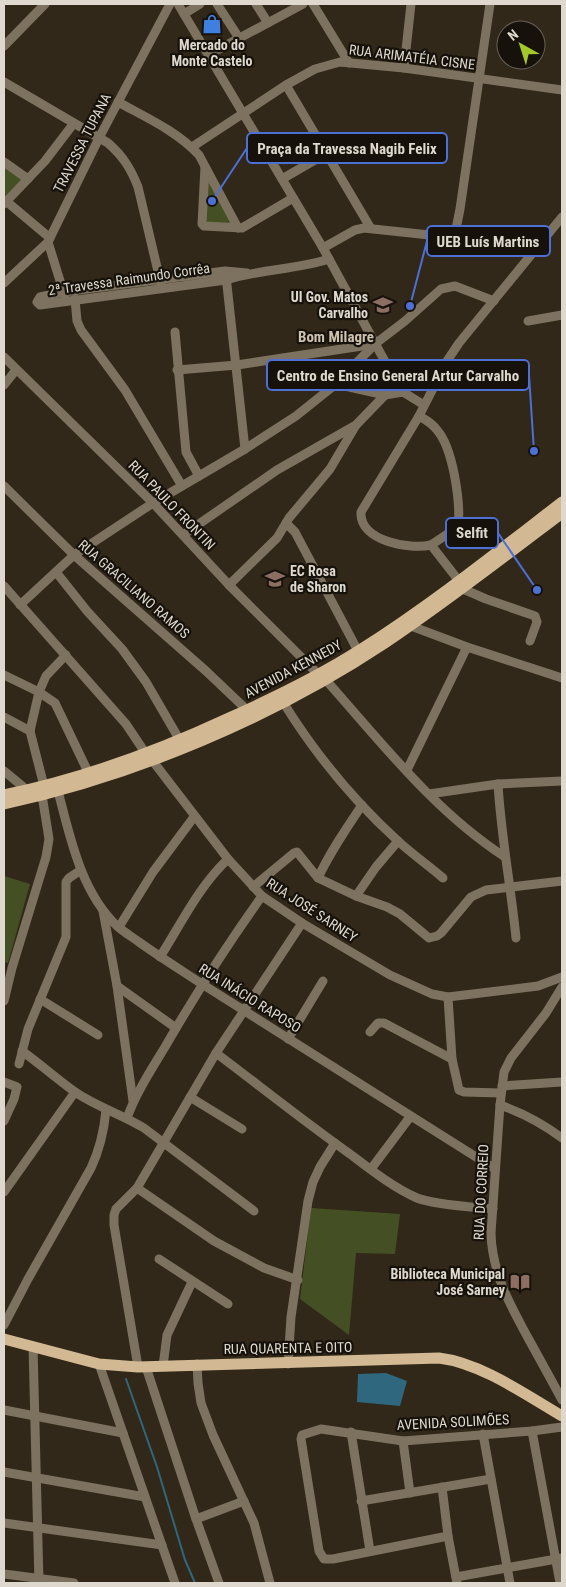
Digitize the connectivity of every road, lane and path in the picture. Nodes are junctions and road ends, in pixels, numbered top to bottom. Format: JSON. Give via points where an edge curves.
{"nodes":[{"id":1,"x":45,"y":4,"type":"edge"},
{"id":2,"x":170,"y":4,"type":"edge"},
{"id":3,"x":178,"y":4,"type":"edge"},
{"id":4,"x":200,"y":4,"type":"edge"},
{"id":5,"x":219,"y":4,"type":"edge"},
{"id":6,"x":256,"y":4,"type":"edge"},
{"id":7,"x":303,"y":4,"type":"edge"},
{"id":8,"x":313,"y":4,"type":"edge"},
{"id":9,"x":411,"y":4,"type":"edge"},
{"id":10,"x":490,"y":4,"type":"edge"},
{"id":11,"x":184,"y":14,"type":"junction"},
{"id":12,"x":268,"y":23,"type":"junction"},
{"id":13,"x":239,"y":38,"type":"junction"},
{"id":14,"x":4,"y":46,"type":"edge"},
{"id":15,"x":208,"y":54,"type":"junction"},
{"id":16,"x":349,"y":63,"type":"junction"},
{"id":17,"x":404,"y":68,"type":"junction"},
{"id":18,"x":479,"y":79,"type":"junction"},
{"id":19,"x":4,"y":82,"type":"edge"},
{"id":20,"x":286,"y":85,"type":"junction"},
{"id":21,"x":562,"y":90,"type":"edge"},
{"id":22,"x":118,"y":102,"type":"junction"},
{"id":23,"x":242,"y":113,"type":"junction"},
{"id":24,"x":74,"y":123,"type":"junction"},
{"id":25,"x":99,"y":138,"type":"junction"},
{"id":26,"x":192,"y":147,"type":"junction"},
{"id":27,"x":327,"y":153,"type":"junction"},
{"id":28,"x":4,"y":162,"type":"edge"},
{"id":29,"x":205,"y":167,"type":"junction"},
{"id":30,"x":28,"y":179,"type":"junction"},
{"id":31,"x":282,"y":179,"type":"junction"},
{"id":32,"x":293,"y":198,"type":"junction"},
{"id":33,"x":5,"y":202,"type":"edge"},
{"id":34,"x":562,"y":217,"type":"edge"},
{"id":35,"x":370,"y":227,"type":"junction"},
{"id":36,"x":238,"y":228,"type":"junction"},
{"id":37,"x":49,"y":240,"type":"junction"},
{"id":38,"x":322,"y":248,"type":"junction"},
{"id":39,"x":329,"y":259,"type":"junction"},
{"id":40,"x":226,"y":275,"type":"junction"},
{"id":41,"x":4,"y":282,"type":"edge"},
{"id":42,"x":161,"y":284,"type":"junction"},
{"id":43,"x":65,"y":296,"type":"junction"},
{"id":44,"x":75,"y":299,"type":"junction"},
{"id":45,"x":494,"y":301,"type":"junction"},
{"id":46,"x":562,"y":315,"type":"edge"},
{"id":47,"x":528,"y":321,"type":"dead end"},
{"id":48,"x":175,"y":332,"type":"dead end"},
{"id":49,"x":375,"y":344,"type":"junction"},
{"id":50,"x":4,"y":357,"type":"edge"},
{"id":51,"x":237,"y":365,"type":"junction"},
{"id":52,"x":16,"y":370,"type":"junction"},
{"id":53,"x":177,"y":370,"type":"junction"},
{"id":54,"x":4,"y":384,"type":"edge"},
{"id":55,"x":336,"y":384,"type":"junction"},
{"id":56,"x":403,"y":392,"type":"junction"},
{"id":57,"x":384,"y":395,"type":"junction"},
{"id":58,"x":424,"y":405,"type":"junction"},
{"id":59,"x":419,"y":416,"type":"junction"},
{"id":60,"x":356,"y":425,"type":"junction"},
{"id":61,"x":245,"y":449,"type":"junction"},
{"id":62,"x":199,"y":476,"type":"junction"},
{"id":63,"x":4,"y":486,"type":"edge"},
{"id":64,"x":182,"y":486,"type":"junction"},
{"id":65,"x":562,"y":502,"type":"edge"},
{"id":66,"x":153,"y":503,"type":"junction"},
{"id":67,"x":562,"y":513,"type":"edge"},
{"id":68,"x":286,"y":523,"type":"junction"},
{"id":69,"x":183,"y":535,"type":"junction"},
{"id":70,"x":431,"y":545,"type":"junction"},
{"id":71,"x":74,"y":555,"type":"junction"},
{"id":72,"x":56,"y":572,"type":"junction"},
{"id":73,"x":229,"y":584,"type":"junction"},
{"id":74,"x":461,"y":585,"type":"junction"},
{"id":75,"x":4,"y":586,"type":"edge"},
{"id":76,"x":20,"y":604,"type":"junction"},
{"id":77,"x":411,"y":626,"type":"junction"},
{"id":78,"x":530,"y":641,"type":"dead end"},
{"id":79,"x":467,"y":647,"type":"junction"},
{"id":80,"x":358,"y":651,"type":"junction"},
{"id":81,"x":66,"y":655,"type":"junction"},
{"id":82,"x":4,"y":675,"type":"edge"},
{"id":83,"x":322,"y":676,"type":"junction"},
{"id":84,"x":562,"y":678,"type":"edge"},
{"id":85,"x":39,"y":692,"type":"junction"},
{"id":86,"x":283,"y":702,"type":"junction"},
{"id":87,"x":247,"y":710,"type":"junction"},
{"id":88,"x":4,"y":717,"type":"edge"},
{"id":89,"x":30,"y":731,"type":"junction"},
{"id":90,"x":182,"y":744,"type":"junction"},
{"id":91,"x":149,"y":757,"type":"junction"},
{"id":92,"x":407,"y":770,"type":"junction"},
{"id":93,"x":4,"y":771,"type":"edge"},
{"id":94,"x":88,"y":774,"type":"junction"},
{"id":95,"x":562,"y":781,"type":"edge"},
{"id":96,"x":498,"y":784,"type":"junction"},
{"id":97,"x":27,"y":790,"type":"junction"},
{"id":98,"x":43,"y":791,"type":"junction"},
{"id":99,"x":58,"y":791,"type":"junction"},
{"id":100,"x":429,"y":794,"type":"junction"},
{"id":101,"x":4,"y":795,"type":"edge"},
{"id":102,"x":4,"y":804,"type":"edge"},
{"id":103,"x":362,"y":805,"type":"junction"},
{"id":104,"x":194,"y":817,"type":"junction"},
{"id":105,"x":398,"y":841,"type":"junction"},
{"id":106,"x":505,"y":857,"type":"junction"},
{"id":107,"x":228,"y":860,"type":"junction"},
{"id":108,"x":81,"y":870,"type":"junction"},
{"id":109,"x":318,"y":878,"type":"junction"},
{"id":110,"x":443,"y":878,"type":"dead end"},
{"id":111,"x":562,"y":882,"type":"edge"},
{"id":112,"x":511,"y":886,"type":"junction"},
{"id":113,"x":253,"y":887,"type":"junction"},
{"id":114,"x":262,"y":896,"type":"junction"},
{"id":115,"x":356,"y":896,"type":"junction"},
{"id":116,"x":102,"y":908,"type":"junction"},
{"id":117,"x":302,"y":923,"type":"junction"},
{"id":118,"x":119,"y":927,"type":"junction"},
{"id":119,"x":516,"y":938,"type":"dead end"},
{"id":120,"x":160,"y":957,"type":"junction"},
{"id":121,"x":8,"y":967,"type":"edge"},
{"id":122,"x":562,"y":977,"type":"edge"},
{"id":123,"x":322,"y":981,"type":"dead end"},
{"id":124,"x":202,"y":984,"type":"junction"},
{"id":125,"x":117,"y":986,"type":"junction"},
{"id":126,"x":562,"y":987,"type":"edge"},
{"id":127,"x":448,"y":997,"type":"junction"},
{"id":128,"x":40,"y":999,"type":"junction"},
{"id":129,"x":4,"y":1001,"type":"edge"},
{"id":130,"x":244,"y":1010,"type":"junction"},
{"id":131,"x":176,"y":1028,"type":"junction"},
{"id":132,"x":370,"y":1032,"type":"dead end"},
{"id":133,"x":98,"y":1035,"type":"dead end"},
{"id":134,"x":288,"y":1039,"type":"junction"},
{"id":135,"x":22,"y":1051,"type":"junction"},
{"id":136,"x":216,"y":1053,"type":"junction"},
{"id":137,"x":452,"y":1059,"type":"junction"},
{"id":138,"x":19,"y":1064,"type":"dead end"},
{"id":139,"x":4,"y":1082,"type":"edge"},
{"id":140,"x":562,"y":1082,"type":"edge"},
{"id":141,"x":502,"y":1090,"type":"junction"},
{"id":142,"x":75,"y":1092,"type":"junction"},
{"id":143,"x":190,"y":1097,"type":"junction"},
{"id":144,"x":133,"y":1101,"type":"junction"},
{"id":145,"x":500,"y":1105,"type":"junction"},
{"id":146,"x":106,"y":1110,"type":"junction"},
{"id":147,"x":410,"y":1117,"type":"junction"},
{"id":148,"x":127,"y":1118,"type":"junction"},
{"id":149,"x":4,"y":1122,"type":"edge"},
{"id":150,"x":242,"y":1129,"type":"dead end"},
{"id":151,"x":562,"y":1138,"type":"edge"},
{"id":152,"x":164,"y":1143,"type":"junction"},
{"id":153,"x":335,"y":1144,"type":"junction"},
{"id":154,"x":495,"y":1169,"type":"junction"},
{"id":155,"x":371,"y":1170,"type":"junction"},
{"id":156,"x":136,"y":1188,"type":"junction"},
{"id":157,"x":4,"y":1192,"type":"edge"},
{"id":158,"x":493,"y":1209,"type":"junction"},
{"id":159,"x":254,"y":1211,"type":"dead end"},
{"id":160,"x":159,"y":1259,"type":"dead end"},
{"id":161,"x":298,"y":1280,"type":"junction"},
{"id":162,"x":192,"y":1282,"type":"junction"},
{"id":163,"x":228,"y":1304,"type":"dead end"},
{"id":164,"x":4,"y":1325,"type":"edge"},
{"id":165,"x":4,"y":1339,"type":"edge"},
{"id":166,"x":33,"y":1346,"type":"junction"},
{"id":167,"x":99,"y":1364,"type":"junction"},
{"id":168,"x":197,"y":1364,"type":"junction"},
{"id":169,"x":288,"y":1364,"type":"junction"},
{"id":170,"x":163,"y":1366,"type":"junction"},
{"id":171,"x":142,"y":1367,"type":"junction"},
{"id":172,"x":562,"y":1400,"type":"edge"},
{"id":173,"x":4,"y":1410,"type":"edge"},
{"id":174,"x":35,"y":1416,"type":"junction"},
{"id":175,"x":562,"y":1416,"type":"edge"},
{"id":176,"x":562,"y":1426,"type":"edge"},
{"id":177,"x":532,"y":1431,"type":"junction"},
{"id":178,"x":351,"y":1432,"type":"junction"},
{"id":179,"x":123,"y":1433,"type":"junction"},
{"id":180,"x":483,"y":1434,"type":"junction"},
{"id":181,"x":403,"y":1441,"type":"junction"},
{"id":182,"x":4,"y":1472,"type":"edge"},
{"id":183,"x":37,"y":1478,"type":"junction"},
{"id":184,"x":491,"y":1479,"type":"junction"},
{"id":185,"x":442,"y":1487,"type":"junction"},
{"id":186,"x":410,"y":1492,"type":"junction"},
{"id":187,"x":146,"y":1497,"type":"junction"},
{"id":188,"x":362,"y":1500,"type":"junction"},
{"id":189,"x":244,"y":1501,"type":"junction"},
{"id":190,"x":196,"y":1519,"type":"junction"},
{"id":191,"x":4,"y":1523,"type":"edge"},
{"id":192,"x":38,"y":1528,"type":"junction"},
{"id":193,"x":448,"y":1536,"type":"junction"},
{"id":194,"x":162,"y":1545,"type":"junction"},
{"id":195,"x":370,"y":1551,"type":"junction"},
{"id":196,"x":559,"y":1559,"type":"edge"},
{"id":197,"x":507,"y":1568,"type":"junction"},
{"id":198,"x":4,"y":1574,"type":"edge"},
{"id":199,"x":456,"y":1580,"type":"edge"},
{"id":200,"x":39,"y":1581,"type":"edge"},
{"id":201,"x":74,"y":1583,"type":"edge"},
{"id":202,"x":175,"y":1583,"type":"edge"},
{"id":203,"x":219,"y":1583,"type":"edge"},
{"id":204,"x":270,"y":1583,"type":"edge"},
{"id":205,"x":510,"y":1583,"type":"edge"},
{"id":206,"x":560,"y":1583,"type":"edge"}],
"edges":[{"from":1,"to":14,"type":"street"},
{"from":2,"to":22,"type":"street","name":"TRAVESSA TUPANA"},
{"from":3,"to":11,"type":"street"},
{"from":4,"to":11,"type":"street"},
{"from":5,"to":13,"type":"street"},
{"from":6,"to":12,"type":"street"},
{"from":7,"to":12,"type":"street"},
{"from":8,"to":16,"type":"street"},
{"from":9,"to":17,"type":"street"},
{"from":10,"to":18,"type":"street"},
{"from":11,"to":15,"type":"street"},
{"from":12,"to":13,"type":"street"},
{"from":13,"to":15,"type":"street"},
{"from":15,"to":23,"type":"street"},
{"from":16,"to":17,"type":"street","name":"RUA ARIMATÉIA CISNE"},
{"from":16,"to":20,"type":"street","name":"RUA ARIMATÉIA CISNE","via":[[340,62]]},
{"from":17,"to":18,"type":"street","name":"RUA ARIMATÉIA CISNE"},
{"from":18,"to":21,"type":"street","name":"RUA ARIMATÉIA CISNE"},
{"from":18,"to":35,"type":"street","via":[[459,218],[452,237]]},
{"from":19,"to":24,"type":"street"},
{"from":20,"to":23,"type":"street","name":"RUA ARIMATÉIA CISNE"},
{"from":20,"to":27,"type":"street"},
{"from":22,"to":25,"type":"street","name":"TRAVESSA TUPANA"},
{"from":22,"to":26,"type":"street"},
{"from":23,"to":26,"type":"street","name":"RUA ARIMATÉIA CISNE"},
{"from":23,"to":31,"type":"street"},
{"from":24,"to":25,"type":"street"},
{"from":24,"to":30,"type":"street"},
{"from":25,"to":37,"type":"street","name":"TRAVESSA TUPANA"},
{"from":25,"to":42,"type":"street","via":[[119,153],[132,172]]},
{"from":26,"to":29,"type":"street"},
{"from":27,"to":31,"type":"street"},
{"from":27,"to":35,"type":"street"},
{"from":28,"to":30,"type":"street"},
{"from":29,"to":36,"type":"street"},
{"from":29,"to":36,"type":"street","via":[[202,225]]},
{"from":30,"to":33,"type":"street"},
{"from":31,"to":32,"type":"street"},
{"from":32,"to":36,"type":"street","via":[[247,226]]},
{"from":32,"to":38,"type":"street"},
{"from":33,"to":37,"type":"street"},
{"from":34,"to":45,"type":"street"},
{"from":35,"to":38,"type":"street","via":[[354,230]]},
{"from":37,"to":41,"type":"street","name":"TRAVESSA TUPANA"},
{"from":37,"to":43,"type":"street"},
{"from":38,"to":39,"type":"street"},
{"from":39,"to":40,"type":"street","name":"2ª Travessa Raimundo Corrêa","via":[[296,267]]},
{"from":39,"to":49,"type":"street"},
{"from":40,"to":42,"type":"street","name":"2ª Travessa Raimundo Corrêa"},
{"from":40,"to":51,"type":"street"},
{"from":42,"to":43,"type":"street","name":"2ª Travessa Raimundo Corrêa"},
{"from":42,"to":44,"type":"street","name":"2ª Travessa Raimundo Corrêa"},
{"from":43,"to":44,"type":"street","name":"2ª Travessa Raimundo Corrêa"},
{"from":44,"to":64,"type":"street","via":[[81,330],[125,390]]},
{"from":45,"to":49,"type":"street","via":[[455,286],[446,287]]},
{"from":45,"to":58,"type":"street","via":[[454,350]]},
{"from":46,"to":47,"type":"street"},
{"from":48,"to":53,"type":"street"},
{"from":49,"to":51,"type":"street"},
{"from":49,"to":55,"type":"street"},
{"from":49,"to":56,"type":"street"},
{"from":50,"to":52,"type":"street","name":"RUA PAULO FRONTIN"},
{"from":51,"to":53,"type":"street"},
{"from":51,"to":61,"type":"street"},
{"from":52,"to":54,"type":"street"},
{"from":52,"to":66,"type":"street","name":"RUA PAULO FRONTIN"},
{"from":53,"to":62,"type":"street","via":[[186,452]]},
{"from":55,"to":57,"type":"street"},
{"from":55,"to":61,"type":"street","via":[[296,416]]},
{"from":56,"to":57,"type":"street"},
{"from":56,"to":58,"type":"street"},
{"from":57,"to":60,"type":"street"},
{"from":58,"to":59,"type":"street"},
{"from":59,"to":70,"type":"street","via":[[430,422],[441,435],[455,482],[458,527]]},
{"from":59,"to":70,"type":"street","via":[[363,506],[361,516],[379,539],[407,545]]},
{"from":60,"to":68,"type":"street","via":[[330,469]]},
{"from":60,"to":69,"type":"street","via":[[277,470]]},
{"from":61,"to":62,"type":"street"},
{"from":62,"to":64,"type":"street"},
{"from":63,"to":71,"type":"street","name":"RUA GRACILIANO RAMOS"},
{"from":64,"to":66,"type":"street"},
{"from":65,"to":74,"type":"main road","name":"AVENIDA KENNEDY"},
{"from":66,"to":69,"type":"street","name":"RUA PAULO FRONTIN"},
{"from":66,"to":71,"type":"street"},
{"from":67,"to":74,"type":"main road","name":"AVENIDA KENNEDY"},
{"from":68,"to":73,"type":"street","via":[[277,538]]},
{"from":68,"to":80,"type":"street","via":[[295,532]]},
{"from":69,"to":73,"type":"street","name":"RUA PAULO FRONTIN"},
{"from":70,"to":74,"type":"street"},
{"from":71,"to":72,"type":"street"},
{"from":71,"to":87,"type":"street","name":"RUA GRACILIANO RAMOS"},
{"from":72,"to":76,"type":"street"},
{"from":72,"to":90,"type":"street","via":[[122,649],[146,682]]},
{"from":73,"to":83,"type":"street","name":"RUA PAULO FRONTIN"},
{"from":74,"to":77,"type":"main road","name":"AVENIDA KENNEDY"},
{"from":74,"to":78,"type":"street","via":[[486,599],[535,616],[537,622]]},
{"from":74,"to":80,"type":"main road","name":"AVENIDA KENNEDY"},
{"from":75,"to":76,"type":"street","name":"RUA JOSÉ SARNEY"},
{"from":76,"to":81,"type":"street","name":"RUA JOSÉ SARNEY"},
{"from":77,"to":79,"type":"street"},
{"from":77,"to":83,"type":"main road","name":"AVENIDA KENNEDY","via":[[367,655]]},
{"from":79,"to":84,"type":"street"},
{"from":79,"to":92,"type":"street"},
{"from":80,"to":83,"type":"main road","name":"AVENIDA KENNEDY"},
{"from":81,"to":85,"type":"street","via":[[52,668]]},
{"from":81,"to":91,"type":"street","name":"RUA JOSÉ SARNEY","via":[[126,724]]},
{"from":82,"to":85,"type":"street"},
{"from":83,"to":86,"type":"main road","name":"AVENIDA KENNEDY"},
{"from":83,"to":87,"type":"main road","name":"AVENIDA KENNEDY"},
{"from":83,"to":92,"type":"street","name":"RUA PAULO FRONTIN"},
{"from":85,"to":89,"type":"street"},
{"from":85,"to":94,"type":"street","via":[[50,698],[62,715]]},
{"from":86,"to":90,"type":"main road","name":"AVENIDA KENNEDY"},
{"from":86,"to":103,"type":"street","via":[[307,740]]},
{"from":87,"to":90,"type":"main road","name":"AVENIDA KENNEDY"},
{"from":88,"to":89,"type":"street"},
{"from":89,"to":98,"type":"street"},
{"from":90,"to":91,"type":"main road","name":"AVENIDA KENNEDY"},
{"from":91,"to":94,"type":"main road","name":"AVENIDA KENNEDY"},
{"from":91,"to":99,"type":"main road","name":"AVENIDA KENNEDY","via":[[98,780]]},
{"from":91,"to":104,"type":"street","name":"RUA JOSÉ SARNEY"},
{"from":92,"to":100,"type":"street","name":"RUA PAULO FRONTIN"},
{"from":93,"to":97,"type":"street"},
{"from":94,"to":98,"type":"main road","name":"AVENIDA KENNEDY"},
{"from":95,"to":96,"type":"street"},
{"from":96,"to":100,"type":"street"},
{"from":96,"to":106,"type":"street"},
{"from":97,"to":98,"type":"main road","name":"AVENIDA KENNEDY"},
{"from":97,"to":101,"type":"main road","name":"AVENIDA KENNEDY"},
{"from":98,"to":99,"type":"main road","name":"AVENIDA KENNEDY"},
{"from":98,"to":102,"type":"main road","name":"AVENIDA KENNEDY"},
{"from":98,"to":121,"type":"street","via":[[49,839],[46,858]]},
{"from":99,"to":108,"type":"street","name":"RUA INÁCIO RAPOSO"},
{"from":100,"to":106,"type":"street","name":"RUA PAULO FRONTIN","via":[[480,841]]},
{"from":103,"to":105,"type":"street"},
{"from":103,"to":109,"type":"street"},
{"from":104,"to":107,"type":"street","name":"RUA JOSÉ SARNEY"},
{"from":104,"to":118,"type":"street","via":[[153,872]]},
{"from":105,"to":110,"type":"street"},
{"from":105,"to":115,"type":"street"},
{"from":106,"to":112,"type":"street"},
{"from":107,"to":113,"type":"street","name":"RUA JOSÉ SARNEY"},
{"from":107,"to":120,"type":"street","via":[[211,877]]},
{"from":108,"to":116,"type":"street","name":"RUA INÁCIO RAPOSO"},
{"from":108,"to":128,"type":"street","via":[[66,882],[66,937]]},
{"from":109,"to":113,"type":"street","via":[[296,852]]},
{"from":109,"to":115,"type":"street"},
{"from":111,"to":112,"type":"street"},
{"from":112,"to":115,"type":"street","via":[[476,893],[441,933],[429,938],[400,914]]},
{"from":112,"to":119,"type":"street"},
{"from":113,"to":114,"type":"street","name":"RUA JOSÉ SARNEY"},
{"from":114,"to":117,"type":"street","name":"RUA JOSÉ SARNEY"},
{"from":114,"to":124,"type":"street"},
{"from":116,"to":118,"type":"street","name":"RUA INÁCIO RAPOSO"},
{"from":116,"to":125,"type":"street"},
{"from":117,"to":127,"type":"street","name":"RUA JOSÉ SARNEY","via":[[390,975],[432,994]]},
{"from":117,"to":130,"type":"street"},
{"from":118,"to":120,"type":"street","name":"RUA INÁCIO RAPOSO"},
{"from":120,"to":124,"type":"street","name":"RUA INÁCIO RAPOSO"},
{"from":121,"to":129,"type":"street"},
{"from":122,"to":127,"type":"street","via":[[538,986]]},
{"from":123,"to":134,"type":"street"},
{"from":124,"to":130,"type":"street","name":"RUA INÁCIO RAPOSO"},
{"from":124,"to":131,"type":"street"},
{"from":125,"to":131,"type":"street"},
{"from":125,"to":144,"type":"street"},
{"from":126,"to":141,"type":"street","name":"RUA DO CORREIO","via":[[511,1058],[504,1072]]},
{"from":127,"to":137,"type":"street"},
{"from":128,"to":133,"type":"street"},
{"from":128,"to":135,"type":"street"},
{"from":130,"to":134,"type":"street","name":"RUA INÁCIO RAPOSO"},
{"from":130,"to":136,"type":"street"},
{"from":131,"to":144,"type":"street"},
{"from":132,"to":137,"type":"street","via":[[378,1023],[384,1023]]},
{"from":134,"to":147,"type":"street","name":"RUA INÁCIO RAPOSO"},
{"from":135,"to":138,"type":"street"},
{"from":135,"to":142,"type":"street"},
{"from":136,"to":143,"type":"street"},
{"from":136,"to":153,"type":"street"},
{"from":137,"to":141,"type":"street","via":[[461,1092]]},
{"from":139,"to":149,"type":"street","via":[[17,1087]]},
{"from":140,"to":141,"type":"street"},
{"from":141,"to":145,"type":"street","name":"RUA DO CORREIO"},
{"from":142,"to":146,"type":"street"},
{"from":142,"to":157,"type":"street"},
{"from":143,"to":150,"type":"street"},
{"from":143,"to":152,"type":"street"},
{"from":144,"to":148,"type":"street"},
{"from":145,"to":151,"type":"street","via":[[530,1116]]},
{"from":145,"to":154,"type":"street","name":"RUA DO CORREIO"},
{"from":146,"to":148,"type":"street"},
{"from":146,"to":164,"type":"street","via":[[99,1152]]},
{"from":147,"to":154,"type":"street","name":"RUA INÁCIO RAPOSO"},
{"from":147,"to":155,"type":"street"},
{"from":148,"to":152,"type":"street"},
{"from":152,"to":156,"type":"street"},
{"from":152,"to":159,"type":"street"},
{"from":153,"to":155,"type":"street"},
{"from":153,"to":161,"type":"street","via":[[313,1182]]},
{"from":154,"to":158,"type":"street","name":"RUA DO CORREIO"},
{"from":155,"to":158,"type":"street","via":[[419,1198]]},
{"from":156,"to":161,"type":"street","via":[[223,1246],[264,1268]]},
{"from":156,"to":171,"type":"street","via":[[116,1209],[114,1220]]},
{"from":158,"to":172,"type":"street","name":"RUA DO CORREIO","via":[[491,1250],[499,1281]]},
{"from":160,"to":162,"type":"street"},
{"from":161,"to":169,"type":"street","via":[[291,1317]]},
{"from":162,"to":163,"type":"street"},
{"from":162,"to":170,"type":"street","via":[[167,1335]]},
{"from":165,"to":166,"type":"main road","name":"RUA QUARENTA E OITO"},
{"from":166,"to":167,"type":"main road","name":"RUA QUARENTA E OITO"},
{"from":166,"to":174,"type":"street"},
{"from":167,"to":171,"type":"main road","name":"RUA QUARENTA E OITO"},
{"from":167,"to":179,"type":"street"},
{"from":168,"to":169,"type":"main road","name":"RUA QUARENTA E OITO"},
{"from":168,"to":170,"type":"main road","name":"RUA QUARENTA E OITO"},
{"from":168,"to":189,"type":"street","via":[[201,1403]]},
{"from":169,"to":175,"type":"main road","name":"RUA QUARENTA E OITO","via":[[456,1360],[488,1374]]},
{"from":170,"to":171,"type":"main road","name":"RUA QUARENTA E OITO"},
{"from":171,"to":190,"type":"street"},
{"from":173,"to":174,"type":"street"},
{"from":174,"to":179,"type":"street"},
{"from":174,"to":183,"type":"street"},
{"from":176,"to":177,"type":"street","name":"AVENIDA SOLIMÕES"},
{"from":177,"to":180,"type":"street","name":"AVENIDA SOLIMÕES"},
{"from":177,"to":196,"type":"street"},
{"from":178,"to":181,"type":"street","name":"AVENIDA SOLIMÕES"},
{"from":178,"to":188,"type":"street"},
{"from":178,"to":195,"type":"street","name":"AVENIDA SOLIMÕES","via":[[321,1429],[302,1435],[301,1439],[321,1558],[333,1559]]},
{"from":179,"to":187,"type":"street"},
{"from":180,"to":181,"type":"street","name":"AVENIDA SOLIMÕES"},
{"from":180,"to":184,"type":"street"},
{"from":181,"to":186,"type":"street"},
{"from":182,"to":183,"type":"street"},
{"from":183,"to":187,"type":"street"},
{"from":183,"to":192,"type":"street"},
{"from":184,"to":185,"type":"street"},
{"from":184,"to":197,"type":"street"},
{"from":185,"to":186,"type":"street"},
{"from":185,"to":193,"type":"street"},
{"from":186,"to":188,"type":"street"},
{"from":187,"to":194,"type":"street"},
{"from":188,"to":195,"type":"street"},
{"from":189,"to":190,"type":"street"},
{"from":189,"to":204,"type":"street","via":[[256,1530]]},
{"from":190,"to":203,"type":"street"},
{"from":191,"to":192,"type":"street"},
{"from":192,"to":194,"type":"street"},
{"from":192,"to":200,"type":"street"},
{"from":193,"to":195,"type":"street","name":"AVENIDA SOLIMÕES"},
{"from":193,"to":199,"type":"street"},
{"from":194,"to":202,"type":"street"},
{"from":196,"to":197,"type":"street"},
{"from":196,"to":206,"type":"street"},
{"from":197,"to":199,"type":"street"},
{"from":197,"to":205,"type":"street"},
{"from":198,"to":200,"type":"street"},
{"from":200,"to":201,"type":"street"}]}
